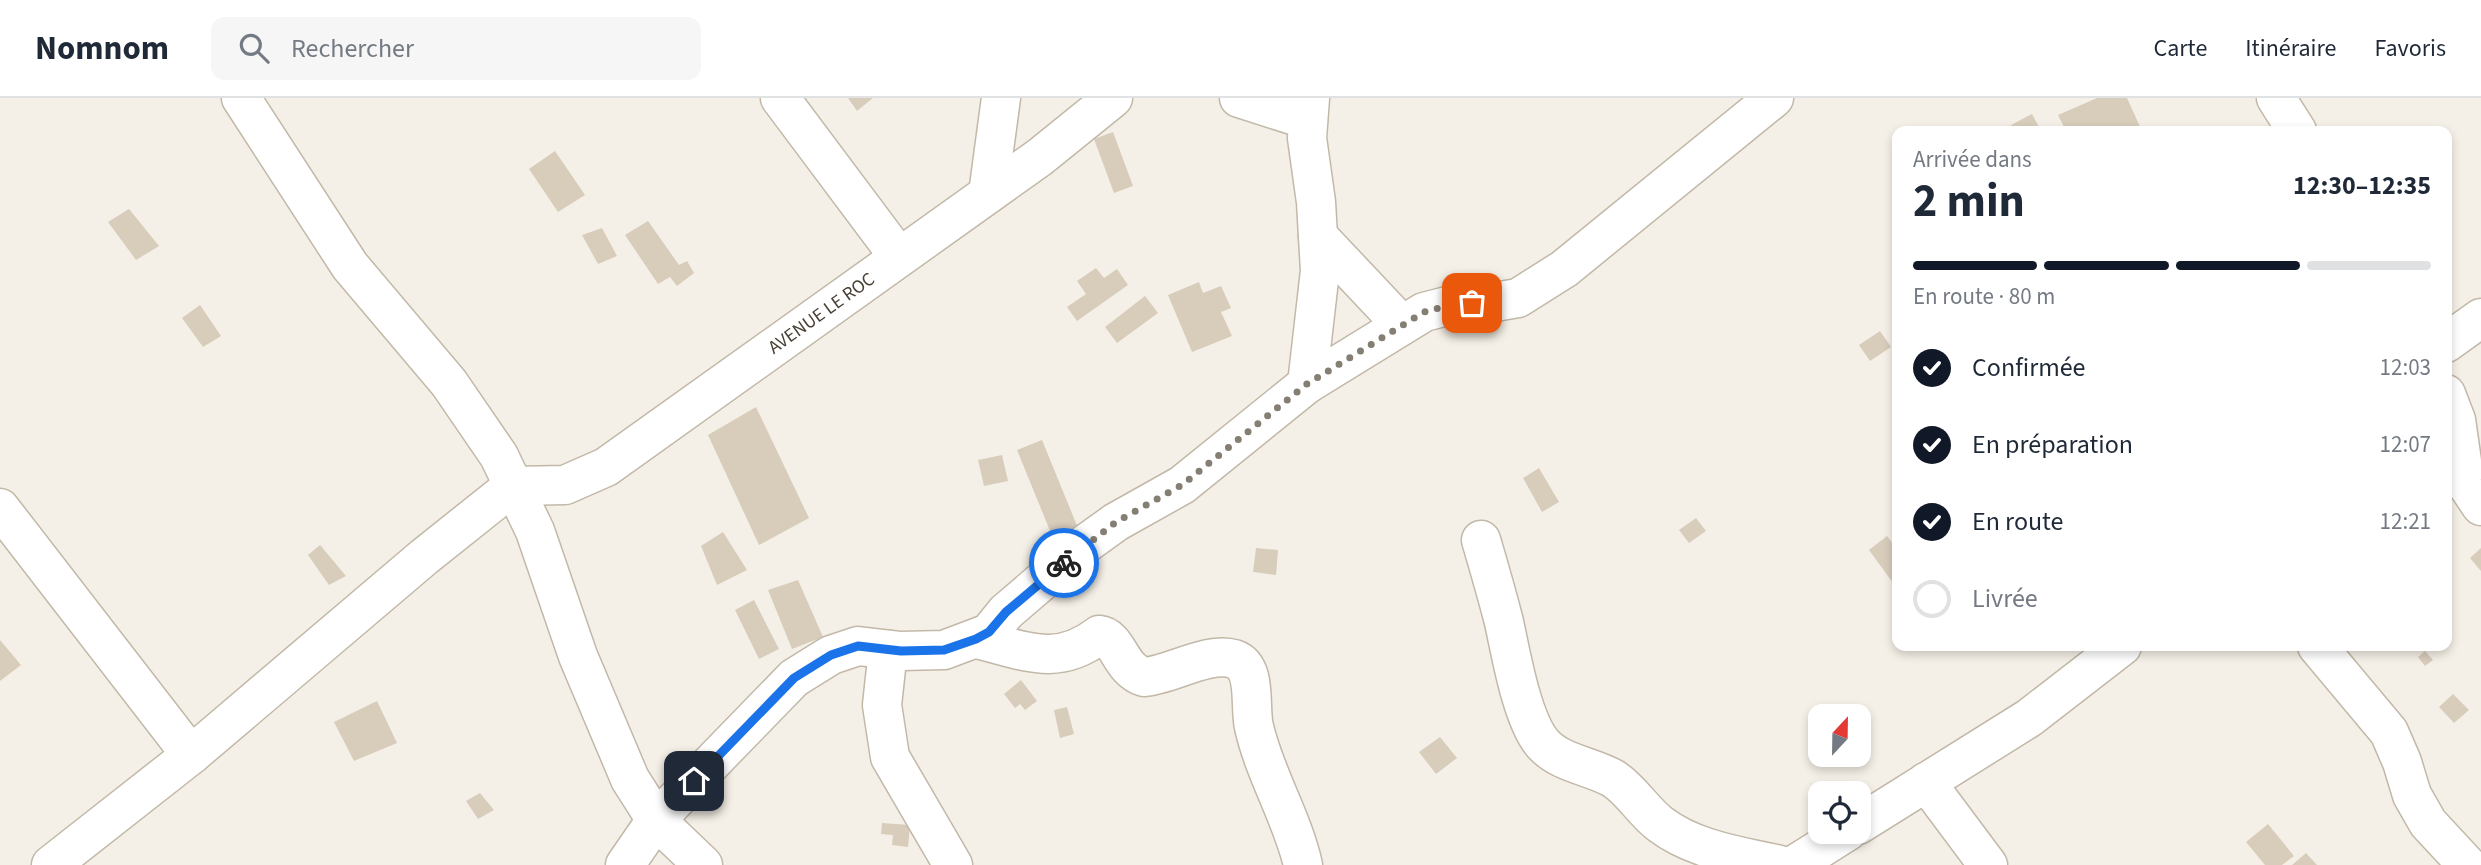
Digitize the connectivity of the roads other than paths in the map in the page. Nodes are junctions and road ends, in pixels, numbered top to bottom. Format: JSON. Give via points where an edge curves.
{"nodes":[{"id":1,"x":240,"y":98,"type":"edge"},
{"id":2,"x":780,"y":98,"type":"edge"},
{"id":3,"x":1001,"y":98,"type":"edge"},
{"id":4,"x":1113,"y":98,"type":"edge"},
{"id":5,"x":1239,"y":98,"type":"edge"},
{"id":6,"x":1774,"y":98,"type":"edge"},
{"id":7,"x":2276,"y":98,"type":"edge"},
{"id":8,"x":1309,"y":109,"type":"edge"},
{"id":9,"x":2294,"y":126,"type":"edge"},
{"id":10,"x":988,"y":194,"type":"junction"},
{"id":11,"x":1318,"y":236,"type":"junction"},
{"id":12,"x":899,"y":257,"type":"junction"},
{"id":13,"x":2481,"y":318,"type":"edge"},
{"id":14,"x":1402,"y":325,"type":"junction"},
{"id":15,"x":2452,"y":338,"type":"edge"},
{"id":16,"x":1307,"y":384,"type":"junction"},
{"id":17,"x":2452,"y":409,"type":"edge"},
{"id":18,"x":513,"y":486,"type":"junction"},
{"id":19,"x":2481,"y":506,"type":"edge"},
{"id":20,"x":0,"y":508,"type":"edge"},
{"id":21,"x":1481,"y":540,"type":"dead end"},
{"id":22,"x":976,"y":639,"type":"junction"},
{"id":23,"x":888,"y":650,"type":"junction"},
{"id":24,"x":2116,"y":651,"type":"edge"},
{"id":25,"x":2321,"y":651,"type":"edge"},
{"id":26,"x":191,"y":755,"type":"junction"},
{"id":27,"x":1926,"y":782,"type":"junction"},
{"id":28,"x":1871,"y":817,"type":"edge"},
{"id":29,"x":656,"y":820,"type":"junction"},
{"id":30,"x":1827,"y":844,"type":"edge"},
{"id":31,"x":51,"y":865,"type":"edge"},
{"id":32,"x":625,"y":865,"type":"edge"},
{"id":33,"x":704,"y":865,"type":"edge"},
{"id":34,"x":953,"y":865,"type":"edge"},
{"id":35,"x":1303,"y":865,"type":"edge"},
{"id":36,"x":1780,"y":865,"type":"edge"},
{"id":37,"x":1794,"y":865,"type":"edge"},
{"id":38,"x":1988,"y":865,"type":"edge"},
{"id":39,"x":2468,"y":865,"type":"edge"}],
"edges":[{"from":1,"to":18,"type":"street","via":[[350,266],[449,383],[499,456]]},
{"from":2,"to":12,"type":"street"},
{"from":3,"to":10,"type":"street"},
{"from":4,"to":10,"type":"street","name":"AVENUE LE ROC"},
{"from":5,"to":8,"type":"street"},
{"from":6,"to":14,"type":"street","via":[[1574,260],[1518,298],[1455,304],[1424,312]]},
{"from":7,"to":9,"type":"street"},
{"from":8,"to":11,"type":"street","via":[[1307,138]]},
{"from":10,"to":12,"type":"street","name":"AVENUE LE ROC"},
{"from":11,"to":14,"type":"street"},
{"from":11,"to":16,"type":"street","via":[[1320,271]]},
{"from":12,"to":18,"type":"street","name":"AVENUE LE ROC","via":[[606,467],[565,485]]},
{"from":13,"to":15,"type":"street"},
{"from":14,"to":16,"type":"street"},
{"from":16,"to":22,"type":"street","via":[[1182,485],[1084,545]]},
{"from":17,"to":19,"type":"street","via":[[2465,482]]},
{"from":18,"to":26,"type":"street"},
{"from":18,"to":29,"type":"street","via":[[535,531],[578,656],[625,766]]},
{"from":20,"to":26,"type":"street"},
{"from":21,"to":36,"type":"street","via":[[1521,694],[1543,745],[1613,779],[1681,838]]},
{"from":22,"to":23,"type":"street","via":[[944,650]]},
{"from":22,"to":35,"type":"street","via":[[1051,656],[1105,635],[1127,667],[1144,677],[1212,658],[1242,663],[1248,671],[1254,726]]},
{"from":23,"to":29,"type":"street","via":[[858,646],[831,655],[794,678]]},
{"from":23,"to":34,"type":"street","via":[[882,705],[890,757]]},
{"from":24,"to":27,"type":"street","via":[[2029,718]]},
{"from":25,"to":39,"type":"street","via":[[2389,732],[2428,824]]},
{"from":26,"to":31,"type":"street"},
{"from":27,"to":28,"type":"street"},
{"from":27,"to":38,"type":"street"},
{"from":29,"to":32,"type":"street"},
{"from":29,"to":33,"type":"street"},
{"from":30,"to":37,"type":"street"}]}
